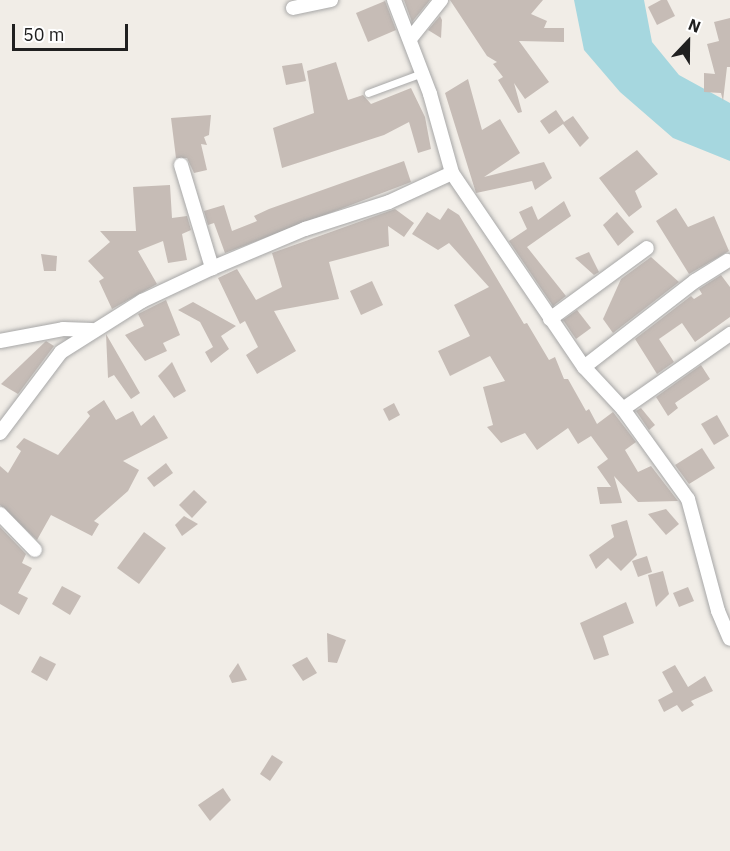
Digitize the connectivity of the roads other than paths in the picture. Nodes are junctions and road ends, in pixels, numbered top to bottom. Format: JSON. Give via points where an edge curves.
{"nodes":[{"id":1,"x":331,"y":0,"type":"edge"},
{"id":2,"x":394,"y":0,"type":"edge"},
{"id":3,"x":441,"y":0,"type":"edge"},
{"id":4,"x":293,"y":8,"type":"dead end"},
{"id":5,"x":410,"y":39,"type":"junction"},
{"id":6,"x":423,"y":73,"type":"junction"},
{"id":7,"x":368,"y":93,"type":"dead end"},
{"id":8,"x":181,"y":165,"type":"dead end"},
{"id":9,"x":452,"y":173,"type":"junction"},
{"id":10,"x":647,"y":248,"type":"dead end"},
{"id":11,"x":727,"y":261,"type":"dead end"},
{"id":12,"x":212,"y":268,"type":"junction"},
{"id":13,"x":550,"y":319,"type":"junction"},
{"id":14,"x":92,"y":330,"type":"junction"},
{"id":15,"x":730,"y":334,"type":"edge"},
{"id":16,"x":0,"y":341,"type":"edge"},
{"id":17,"x":584,"y":367,"type":"junction"},
{"id":18,"x":623,"y":409,"type":"junction"},
{"id":19,"x":0,"y":433,"type":"edge"},
{"id":20,"x":0,"y":514,"type":"edge"},
{"id":21,"x":35,"y":550,"type":"dead end"},
{"id":22,"x":730,"y":639,"type":"edge"}],
"edges":[{"from":1,"to":4,"type":"street"},
{"from":2,"to":5,"type":"street"},
{"from":3,"to":5,"type":"street"},
{"from":5,"to":6,"type":"street"},
{"from":6,"to":7,"type":"lane"},
{"from":6,"to":9,"type":"street"},
{"from":8,"to":12,"type":"street"},
{"from":9,"to":12,"type":"street","via":[[389,202],[306,229]]},
{"from":9,"to":13,"type":"street"},
{"from":10,"to":13,"type":"street"},
{"from":11,"to":17,"type":"street","via":[[695,280]]},
{"from":12,"to":14,"type":"street"},
{"from":13,"to":17,"type":"street"},
{"from":14,"to":16,"type":"street","via":[[63,329]]},
{"from":14,"to":19,"type":"street","via":[[61,352]]},
{"from":15,"to":18,"type":"street"},
{"from":17,"to":18,"type":"street"},
{"from":18,"to":22,"type":"street","via":[[688,499],[718,611]]},
{"from":20,"to":21,"type":"street"}]}
